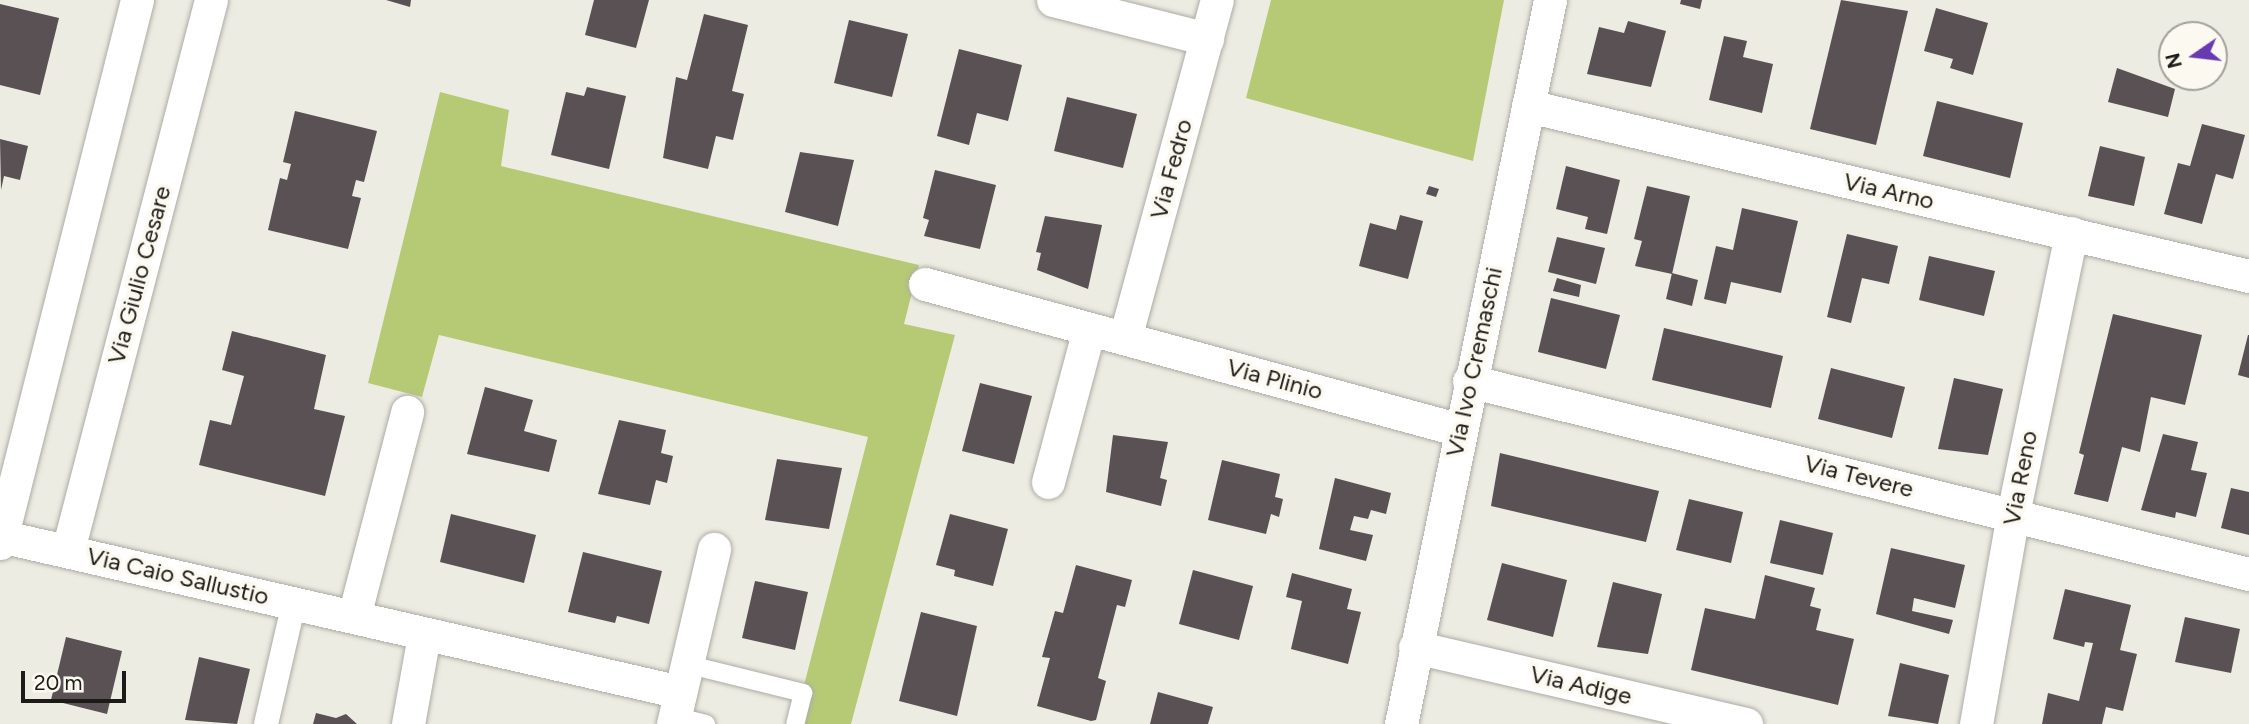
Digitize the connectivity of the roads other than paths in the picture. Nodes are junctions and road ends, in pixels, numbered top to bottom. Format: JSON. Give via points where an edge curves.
{"nodes":[{"id":1,"x":137,"y":0,"type":"edge"},
{"id":2,"x":211,"y":0,"type":"edge"},
{"id":3,"x":1053,"y":0,"type":"edge"},
{"id":4,"x":1217,"y":0,"type":"edge"},
{"id":5,"x":1550,"y":0,"type":"edge"},
{"id":6,"x":1207,"y":39,"type":"junction"},
{"id":7,"x":1528,"y":106,"type":"junction"},
{"id":8,"x":2071,"y":233,"type":"junction"},
{"id":9,"x":2249,"y":276,"type":"edge"},
{"id":10,"x":925,"y":284,"type":"dead end"},
{"id":11,"x":1089,"y":329,"type":"junction"},
{"id":12,"x":1125,"y":338,"type":"junction"},
{"id":13,"x":1469,"y":381,"type":"junction"},
{"id":14,"x":407,"y":412,"type":"dead end"},
{"id":15,"x":1460,"y":430,"type":"junction"},
{"id":16,"x":1048,"y":482,"type":"dead end"},
{"id":17,"x":2013,"y":514,"type":"junction"},
{"id":18,"x":0,"y":538,"type":"edge"},
{"id":19,"x":714,"y":549,"type":"dead end"},
{"id":20,"x":68,"y":550,"type":"junction"},
{"id":21,"x":2249,"y":574,"type":"edge"},
{"id":22,"x":294,"y":604,"type":"junction"},
{"id":23,"x":354,"y":616,"type":"junction"},
{"id":24,"x":424,"y":635,"type":"junction"},
{"id":25,"x":1415,"y":647,"type":"junction"},
{"id":26,"x":678,"y":699,"type":"edge"},
{"id":27,"x":266,"y":724,"type":"edge"},
{"id":28,"x":408,"y":724,"type":"edge"},
{"id":29,"x":706,"y":724,"type":"edge"},
{"id":30,"x":795,"y":724,"type":"edge"},
{"id":31,"x":1401,"y":724,"type":"edge"},
{"id":32,"x":1746,"y":724,"type":"edge"},
{"id":33,"x":1976,"y":724,"type":"edge"}],
"edges":[{"from":1,"to":18,"type":"street"},
{"from":2,"to":20,"type":"street","name":"Via Giulio Cesare"},
{"from":3,"to":6,"type":"street"},
{"from":4,"to":6,"type":"street","name":"Via Fedro"},
{"from":5,"to":7,"type":"street","name":"Via Ivo Cremaschi"},
{"from":6,"to":12,"type":"street","name":"Via Fedro"},
{"from":7,"to":8,"type":"street","name":"Via Arno"},
{"from":7,"to":13,"type":"street","name":"Via Ivo Cremaschi"},
{"from":8,"to":9,"type":"street","name":"Via Arno"},
{"from":8,"to":17,"type":"street","name":"Via Reno"},
{"from":10,"to":11,"type":"street","name":"Via Plinio"},
{"from":11,"to":12,"type":"street","name":"Via Plinio"},
{"from":11,"to":16,"type":"street"},
{"from":12,"to":15,"type":"street","name":"Via Plinio"},
{"from":13,"to":15,"type":"street","name":"Via Ivo Cremaschi"},
{"from":13,"to":17,"type":"street","name":"Via Tevere"},
{"from":14,"to":23,"type":"street"},
{"from":15,"to":25,"type":"street","name":"Via Ivo Cremaschi"},
{"from":17,"to":21,"type":"street","name":"Via Tevere"},
{"from":17,"to":33,"type":"street","name":"Via Reno"},
{"from":18,"to":20,"type":"street","name":"Via Caio Sallustio"},
{"from":19,"to":26,"type":"street"},
{"from":20,"to":22,"type":"street","name":"Via Caio Sallustio"},
{"from":22,"to":23,"type":"street","name":"Via Caio Sallustio"},
{"from":22,"to":27,"type":"street"},
{"from":23,"to":24,"type":"street","name":"Via Caio Sallustio"},
{"from":24,"to":26,"type":"street","name":"Via Caio Sallustio"},
{"from":24,"to":28,"type":"street"},
{"from":25,"to":31,"type":"street","name":"Via Ivo Cremaschi"},
{"from":25,"to":32,"type":"street","name":"Via Adige"},
{"from":26,"to":29,"type":"lane"},
{"from":26,"to":30,"type":"lane","via":[[803,693]]}]}
